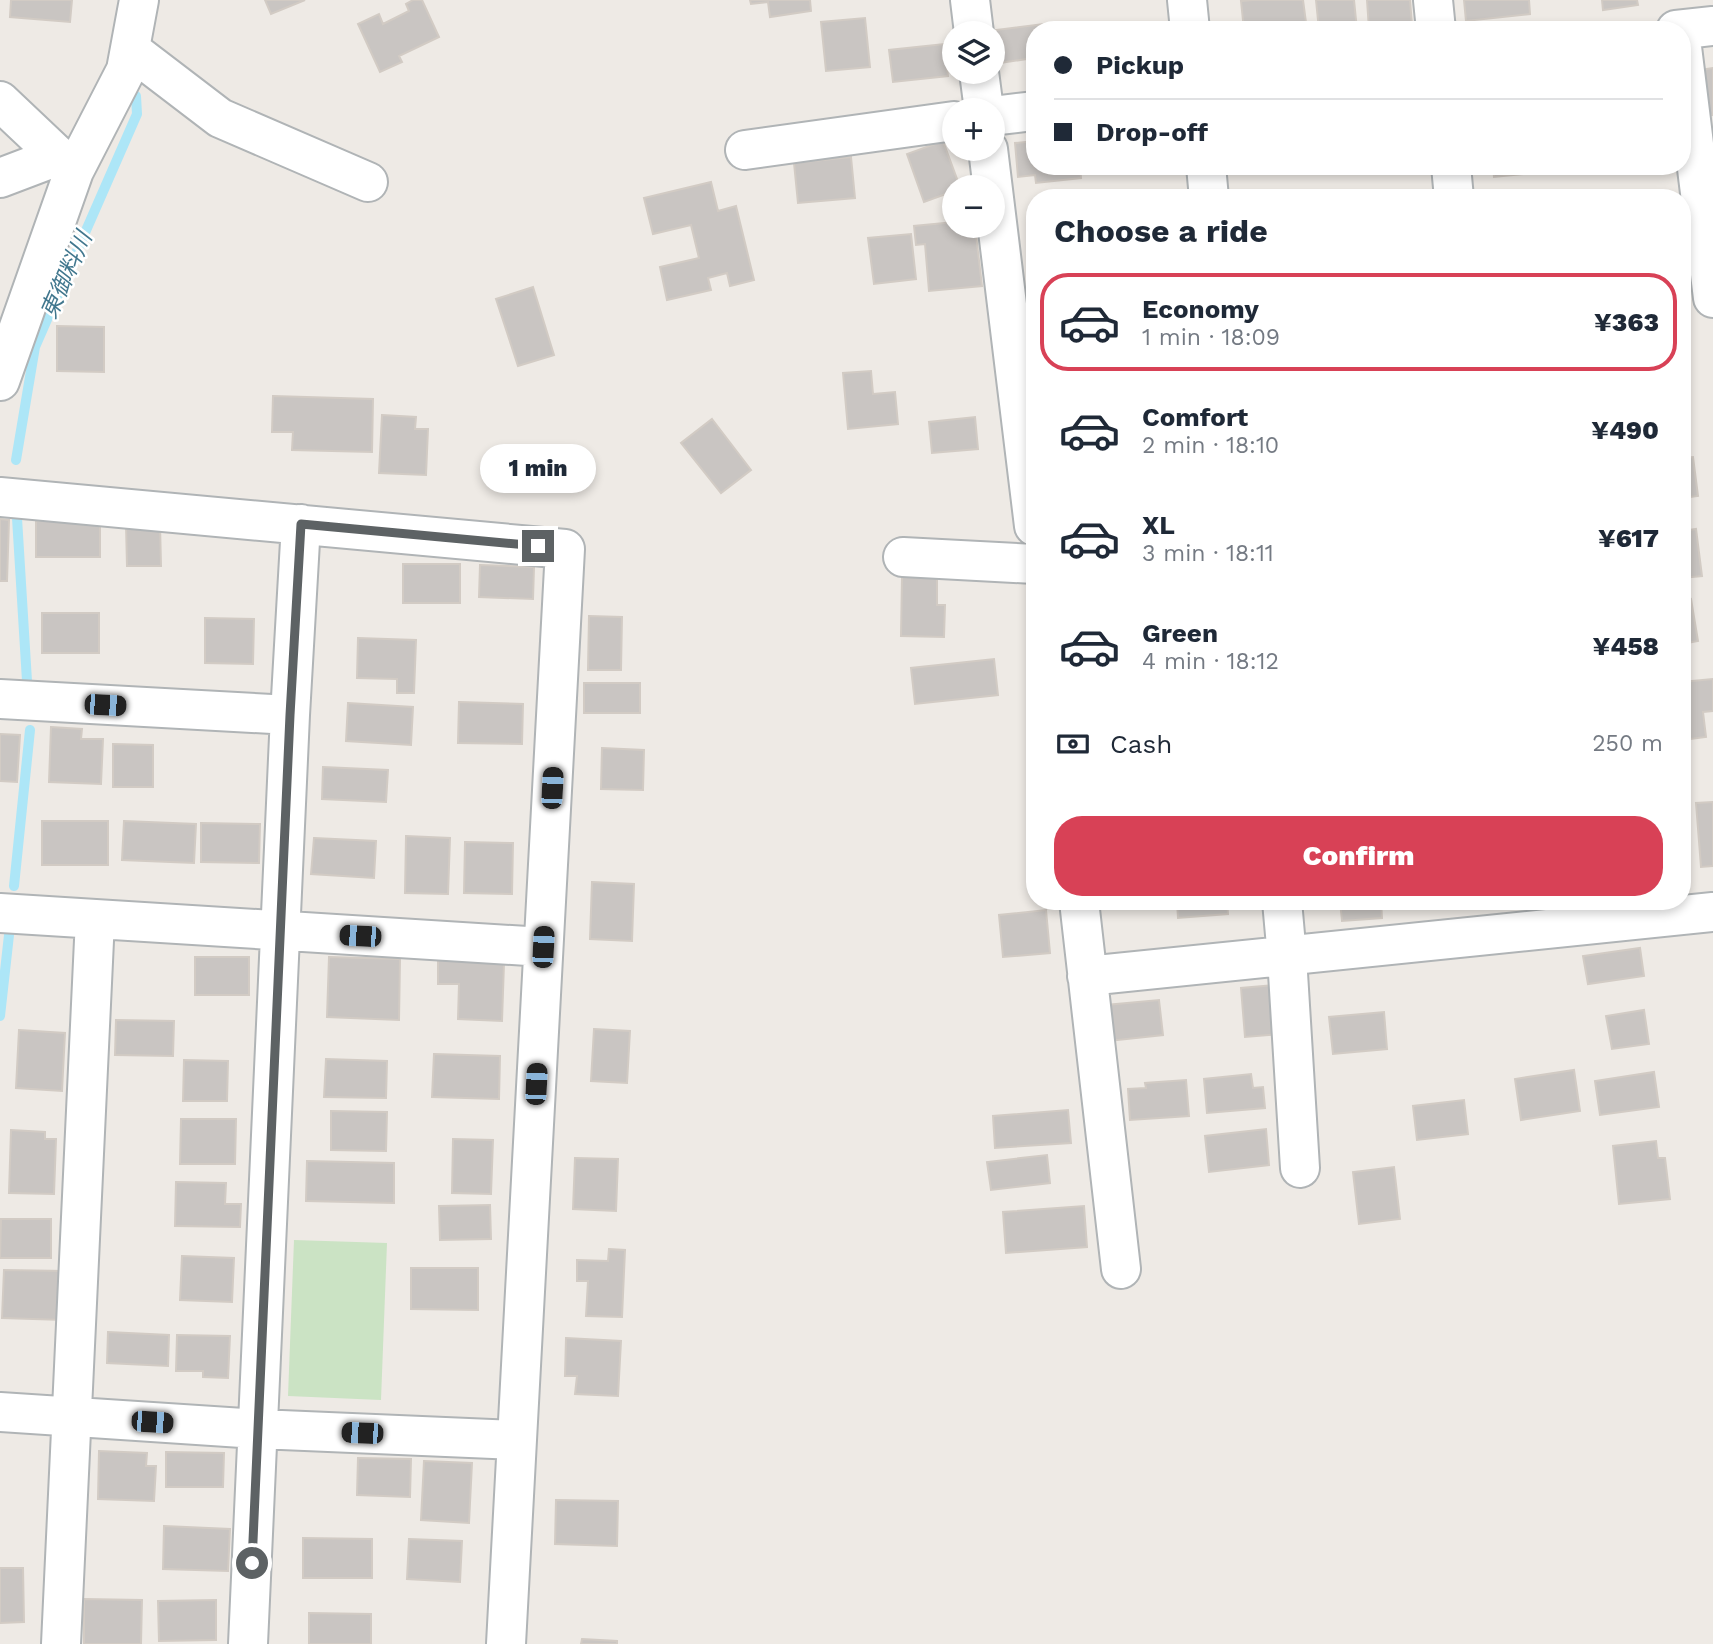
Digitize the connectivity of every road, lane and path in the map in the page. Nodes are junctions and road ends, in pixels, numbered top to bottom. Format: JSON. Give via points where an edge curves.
{"nodes":[{"id":1,"x":139,"y":0,"type":"edge"},
{"id":2,"x":970,"y":0,"type":"edge"},
{"id":3,"x":1187,"y":0,"type":"edge"},
{"id":4,"x":1433,"y":0,"type":"edge"},
{"id":5,"x":1676,"y":0,"type":"edge"},
{"id":6,"x":973,"y":21,"type":"edge"},
{"id":7,"x":1189,"y":21,"type":"edge"},
{"id":8,"x":1435,"y":21,"type":"edge"},
{"id":9,"x":1677,"y":21,"type":"edge"},
{"id":10,"x":1713,"y":26,"type":"edge"},
{"id":11,"x":1691,"y":29,"type":"edge"},
{"id":12,"x":131,"y":50,"type":"junction"},
{"id":13,"x":0,"y":101,"type":"edge"},
{"id":14,"x":1026,"y":112,"type":"edge"},
{"id":15,"x":1005,"y":114,"type":"edge"},
{"id":16,"x":1691,"y":120,"type":"edge"},
{"id":17,"x":942,"y":123,"type":"edge"},
{"id":18,"x":745,"y":150,"type":"dead end"},
{"id":19,"x":989,"y":161,"type":"edge"},
{"id":20,"x":66,"y":164,"type":"junction"},
{"id":21,"x":0,"y":178,"type":"edge"},
{"id":22,"x":368,"y":183,"type":"dead end"},
{"id":23,"x":1713,"y":298,"type":"edge"},
{"id":24,"x":0,"y":381,"type":"edge"},
{"id":25,"x":1026,"y":460,"type":"edge"},
{"id":26,"x":0,"y":497,"type":"edge"},
{"id":27,"x":301,"y":524,"type":"junction"},
{"id":28,"x":903,"y":557,"type":"dead end"},
{"id":29,"x":1026,"y":564,"type":"edge"},
{"id":30,"x":0,"y":699,"type":"edge"},
{"id":31,"x":290,"y":715,"type":"junction"},
{"id":32,"x":1080,"y":910,"type":"edge"},
{"id":33,"x":1283,"y":910,"type":"edge"},
{"id":34,"x":1713,"y":912,"type":"edge"},
{"id":35,"x":0,"y":913,"type":"edge"},
{"id":36,"x":95,"y":919,"type":"junction"},
{"id":37,"x":282,"y":931,"type":"junction"},
{"id":38,"x":543,"y":947,"type":"junction"},
{"id":39,"x":1287,"y":957,"type":"junction"},
{"id":40,"x":1087,"y":976,"type":"junction"},
{"id":41,"x":1300,"y":1168,"type":"dead end"},
{"id":42,"x":1121,"y":1269,"type":"dead end"},
{"id":43,"x":0,"y":1412,"type":"edge"},
{"id":44,"x":72,"y":1417,"type":"junction"},
{"id":45,"x":258,"y":1429,"type":"junction"},
{"id":46,"x":517,"y":1440,"type":"junction"},
{"id":47,"x":61,"y":1644,"type":"edge"},
{"id":48,"x":248,"y":1644,"type":"edge"},
{"id":49,"x":506,"y":1644,"type":"edge"}],
"edges":[{"from":1,"to":12,"type":"street"},
{"from":2,"to":6,"type":"street"},
{"from":3,"to":7,"type":"street"},
{"from":4,"to":8,"type":"street"},
{"from":5,"to":9,"type":"street"},
{"from":10,"to":11,"type":"street"},
{"from":12,"to":20,"type":"street","via":[[126,69]]},
{"from":12,"to":22,"type":"street","via":[[219,118]]},
{"from":13,"to":20,"type":"street"},
{"from":14,"to":15,"type":"street"},
{"from":16,"to":23,"type":"street"},
{"from":17,"to":18,"type":"street"},
{"from":19,"to":25,"type":"street"},
{"from":20,"to":21,"type":"street"},
{"from":20,"to":24,"type":"street"},
{"from":26,"to":27,"type":"street"},
{"from":27,"to":31,"type":"street"},
{"from":27,"to":38,"type":"street","via":[[565,549]]},
{"from":28,"to":29,"type":"street"},
{"from":30,"to":31,"type":"street"},
{"from":31,"to":37,"type":"street"},
{"from":32,"to":40,"type":"street"},
{"from":33,"to":39,"type":"street"},
{"from":34,"to":39,"type":"street"},
{"from":35,"to":36,"type":"street"},
{"from":36,"to":37,"type":"street"},
{"from":36,"to":44,"type":"street"},
{"from":37,"to":38,"type":"street"},
{"from":37,"to":45,"type":"street"},
{"from":38,"to":46,"type":"street"},
{"from":39,"to":40,"type":"street"},
{"from":39,"to":41,"type":"street"},
{"from":40,"to":42,"type":"street"},
{"from":43,"to":44,"type":"street"},
{"from":44,"to":45,"type":"street"},
{"from":44,"to":47,"type":"street"},
{"from":45,"to":46,"type":"street"},
{"from":45,"to":48,"type":"street"},
{"from":46,"to":49,"type":"street"}]}
